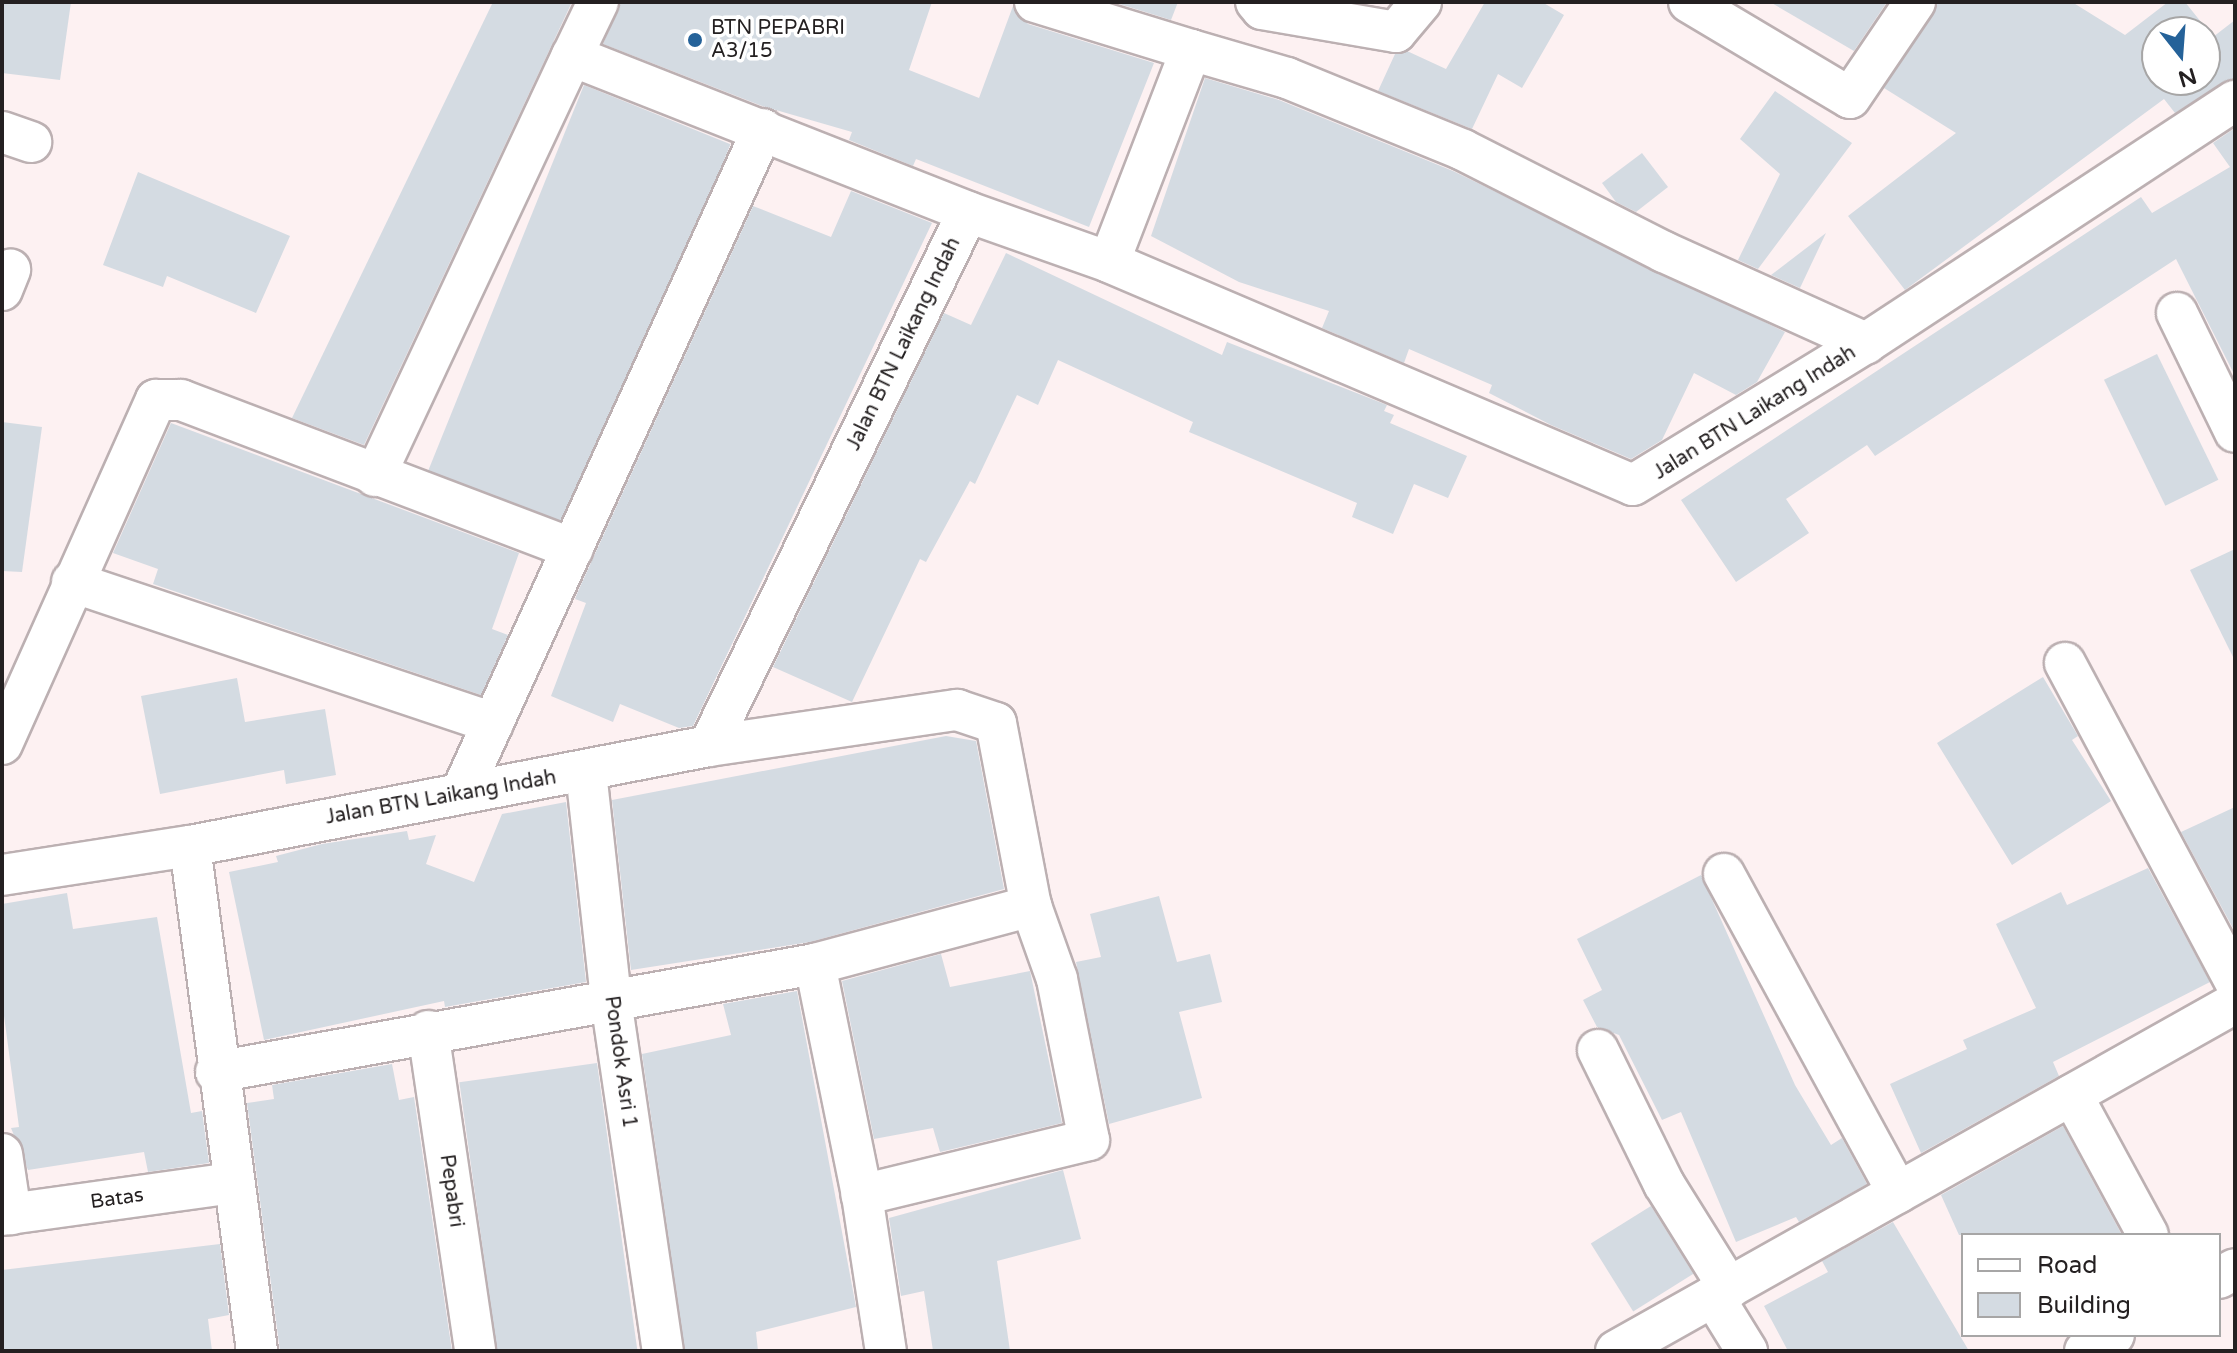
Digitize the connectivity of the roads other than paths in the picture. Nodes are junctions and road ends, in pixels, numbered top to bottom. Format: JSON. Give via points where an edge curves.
{"nodes":[{"id":1,"x":598,"y":2,"type":"edge"},
{"id":2,"x":1035,"y":2,"type":"edge"},
{"id":3,"x":1256,"y":2,"type":"edge"},
{"id":4,"x":1689,"y":2,"type":"edge"},
{"id":5,"x":1915,"y":2,"type":"edge"},
{"id":6,"x":1409,"y":17,"type":"edge"},
{"id":7,"x":1191,"y":50,"type":"junction"},
{"id":8,"x":572,"y":56,"type":"junction"},
{"id":9,"x":2235,"y":101,"type":"edge"},
{"id":10,"x":763,"y":129,"type":"junction"},
{"id":11,"x":968,"y":212,"type":"junction"},
{"id":12,"x":1109,"y":262,"type":"junction"},
{"id":13,"x":2177,"y":313,"type":"dead end"},
{"id":14,"x":1866,"y":343,"type":"junction"},
{"id":15,"x":2235,"y":432,"type":"edge"},
{"id":16,"x":375,"y":476,"type":"junction"},
{"id":17,"x":573,"y":549,"type":"junction"},
{"id":18,"x":72,"y":582,"type":"junction"},
{"id":19,"x":2065,"y":663,"type":"dead end"},
{"id":20,"x":493,"y":723,"type":"junction"},
{"id":21,"x":2,"y":744,"type":"edge"},
{"id":22,"x":709,"y":746,"type":"junction"},
{"id":23,"x":586,"y":772,"type":"junction"},
{"id":24,"x":462,"y":791,"type":"junction"},
{"id":25,"x":190,"y":846,"type":"junction"},
{"id":26,"x":1724,"y":874,"type":"dead end"},
{"id":27,"x":2,"y":875,"type":"edge"},
{"id":28,"x":1031,"y":906,"type":"junction"},
{"id":29,"x":815,"y":964,"type":"junction"},
{"id":30,"x":2235,"y":981,"type":"edge"},
{"id":31,"x":611,"y":1000,"type":"junction"},
{"id":32,"x":2235,"y":1003,"type":"edge"},
{"id":33,"x":428,"y":1031,"type":"junction"},
{"id":34,"x":1598,"y":1050,"type":"dead end"},
{"id":35,"x":216,"y":1072,"type":"junction"},
{"id":36,"x":2072,"y":1095,"type":"junction"},
{"id":37,"x":2,"y":1154,"type":"edge"},
{"id":38,"x":232,"y":1183,"type":"junction"},
{"id":39,"x":1898,"y":1193,"type":"junction"},
{"id":40,"x":862,"y":1195,"type":"junction"},
{"id":41,"x":6,"y":1215,"type":"edge"},
{"id":42,"x":2147,"y":1233,"type":"edge"},
{"id":43,"x":1721,"y":1292,"type":"junction"},
{"id":44,"x":2110,"y":1337,"type":"edge"},
{"id":45,"x":257,"y":1351,"type":"edge"},
{"id":46,"x":475,"y":1351,"type":"edge"},
{"id":47,"x":663,"y":1351,"type":"edge"},
{"id":48,"x":886,"y":1351,"type":"edge"},
{"id":49,"x":1616,"y":1351,"type":"edge"},
{"id":50,"x":1747,"y":1351,"type":"edge"},
{"id":51,"x":2085,"y":1351,"type":"edge"}],
"edges":[{"from":1,"to":8,"type":"street"},
{"from":2,"to":7,"type":"street"},
{"from":3,"to":6,"type":"street","via":[[1262,9]]},
{"from":4,"to":5,"type":"street","via":[[1850,98]]},
{"from":7,"to":12,"type":"street"},
{"from":7,"to":14,"type":"street","via":[[1287,78],[1463,150],[1664,252]]},
{"from":8,"to":10,"type":"street"},
{"from":8,"to":16,"type":"street"},
{"from":9,"to":14,"type":"street","name":"Jalan BTN Laikang Indah"},
{"from":10,"to":11,"type":"street"},
{"from":10,"to":17,"type":"street"},
{"from":11,"to":12,"type":"street","name":"Jalan BTN Laikang Indah"},
{"from":11,"to":22,"type":"street","name":"Jalan BTN Laikang Indah"},
{"from":12,"to":14,"type":"street","name":"Jalan BTN Laikang Indah","via":[[1633,485]]},
{"from":13,"to":15,"type":"street"},
{"from":16,"to":17,"type":"street"},
{"from":16,"to":18,"type":"street","via":[[181,400],[156,400]]},
{"from":17,"to":20,"type":"street"},
{"from":18,"to":20,"type":"street"},
{"from":18,"to":21,"type":"street"},
{"from":19,"to":30,"type":"street"},
{"from":20,"to":24,"type":"street"},
{"from":22,"to":23,"type":"street","name":"Jalan BTN Laikang Indah"},
{"from":22,"to":28,"type":"street","via":[[957,710],[984,715],[996,723]]},
{"from":23,"to":24,"type":"street","name":"Jalan BTN Laikang Indah"},
{"from":23,"to":31,"type":"street","name":"Pondok Asri 1"},
{"from":24,"to":25,"type":"street","name":"Jalan BTN Laikang Indah"},
{"from":25,"to":27,"type":"street","name":"Jalan BTN Laikang Indah"},
{"from":25,"to":35,"type":"street"},
{"from":26,"to":39,"type":"street"},
{"from":28,"to":29,"type":"street"},
{"from":28,"to":40,"type":"street","via":[[1057,979],[1089,1140]]},
{"from":29,"to":31,"type":"street"},
{"from":29,"to":40,"type":"street"},
{"from":31,"to":33,"type":"street"},
{"from":31,"to":47,"type":"street","name":"Pondok Asri 1"},
{"from":32,"to":36,"type":"street"},
{"from":33,"to":35,"type":"street"},
{"from":33,"to":46,"type":"street","name":"Pepabri"},
{"from":34,"to":43,"type":"street"},
{"from":35,"to":38,"type":"street"},
{"from":36,"to":39,"type":"street"},
{"from":36,"to":42,"type":"street"},
{"from":37,"to":41,"type":"street"},
{"from":38,"to":41,"type":"street","name":"Batas"},
{"from":38,"to":45,"type":"street"},
{"from":39,"to":43,"type":"street"},
{"from":40,"to":48,"type":"street"},
{"from":43,"to":49,"type":"street"},
{"from":43,"to":50,"type":"street"},
{"from":44,"to":51,"type":"street"}]}
